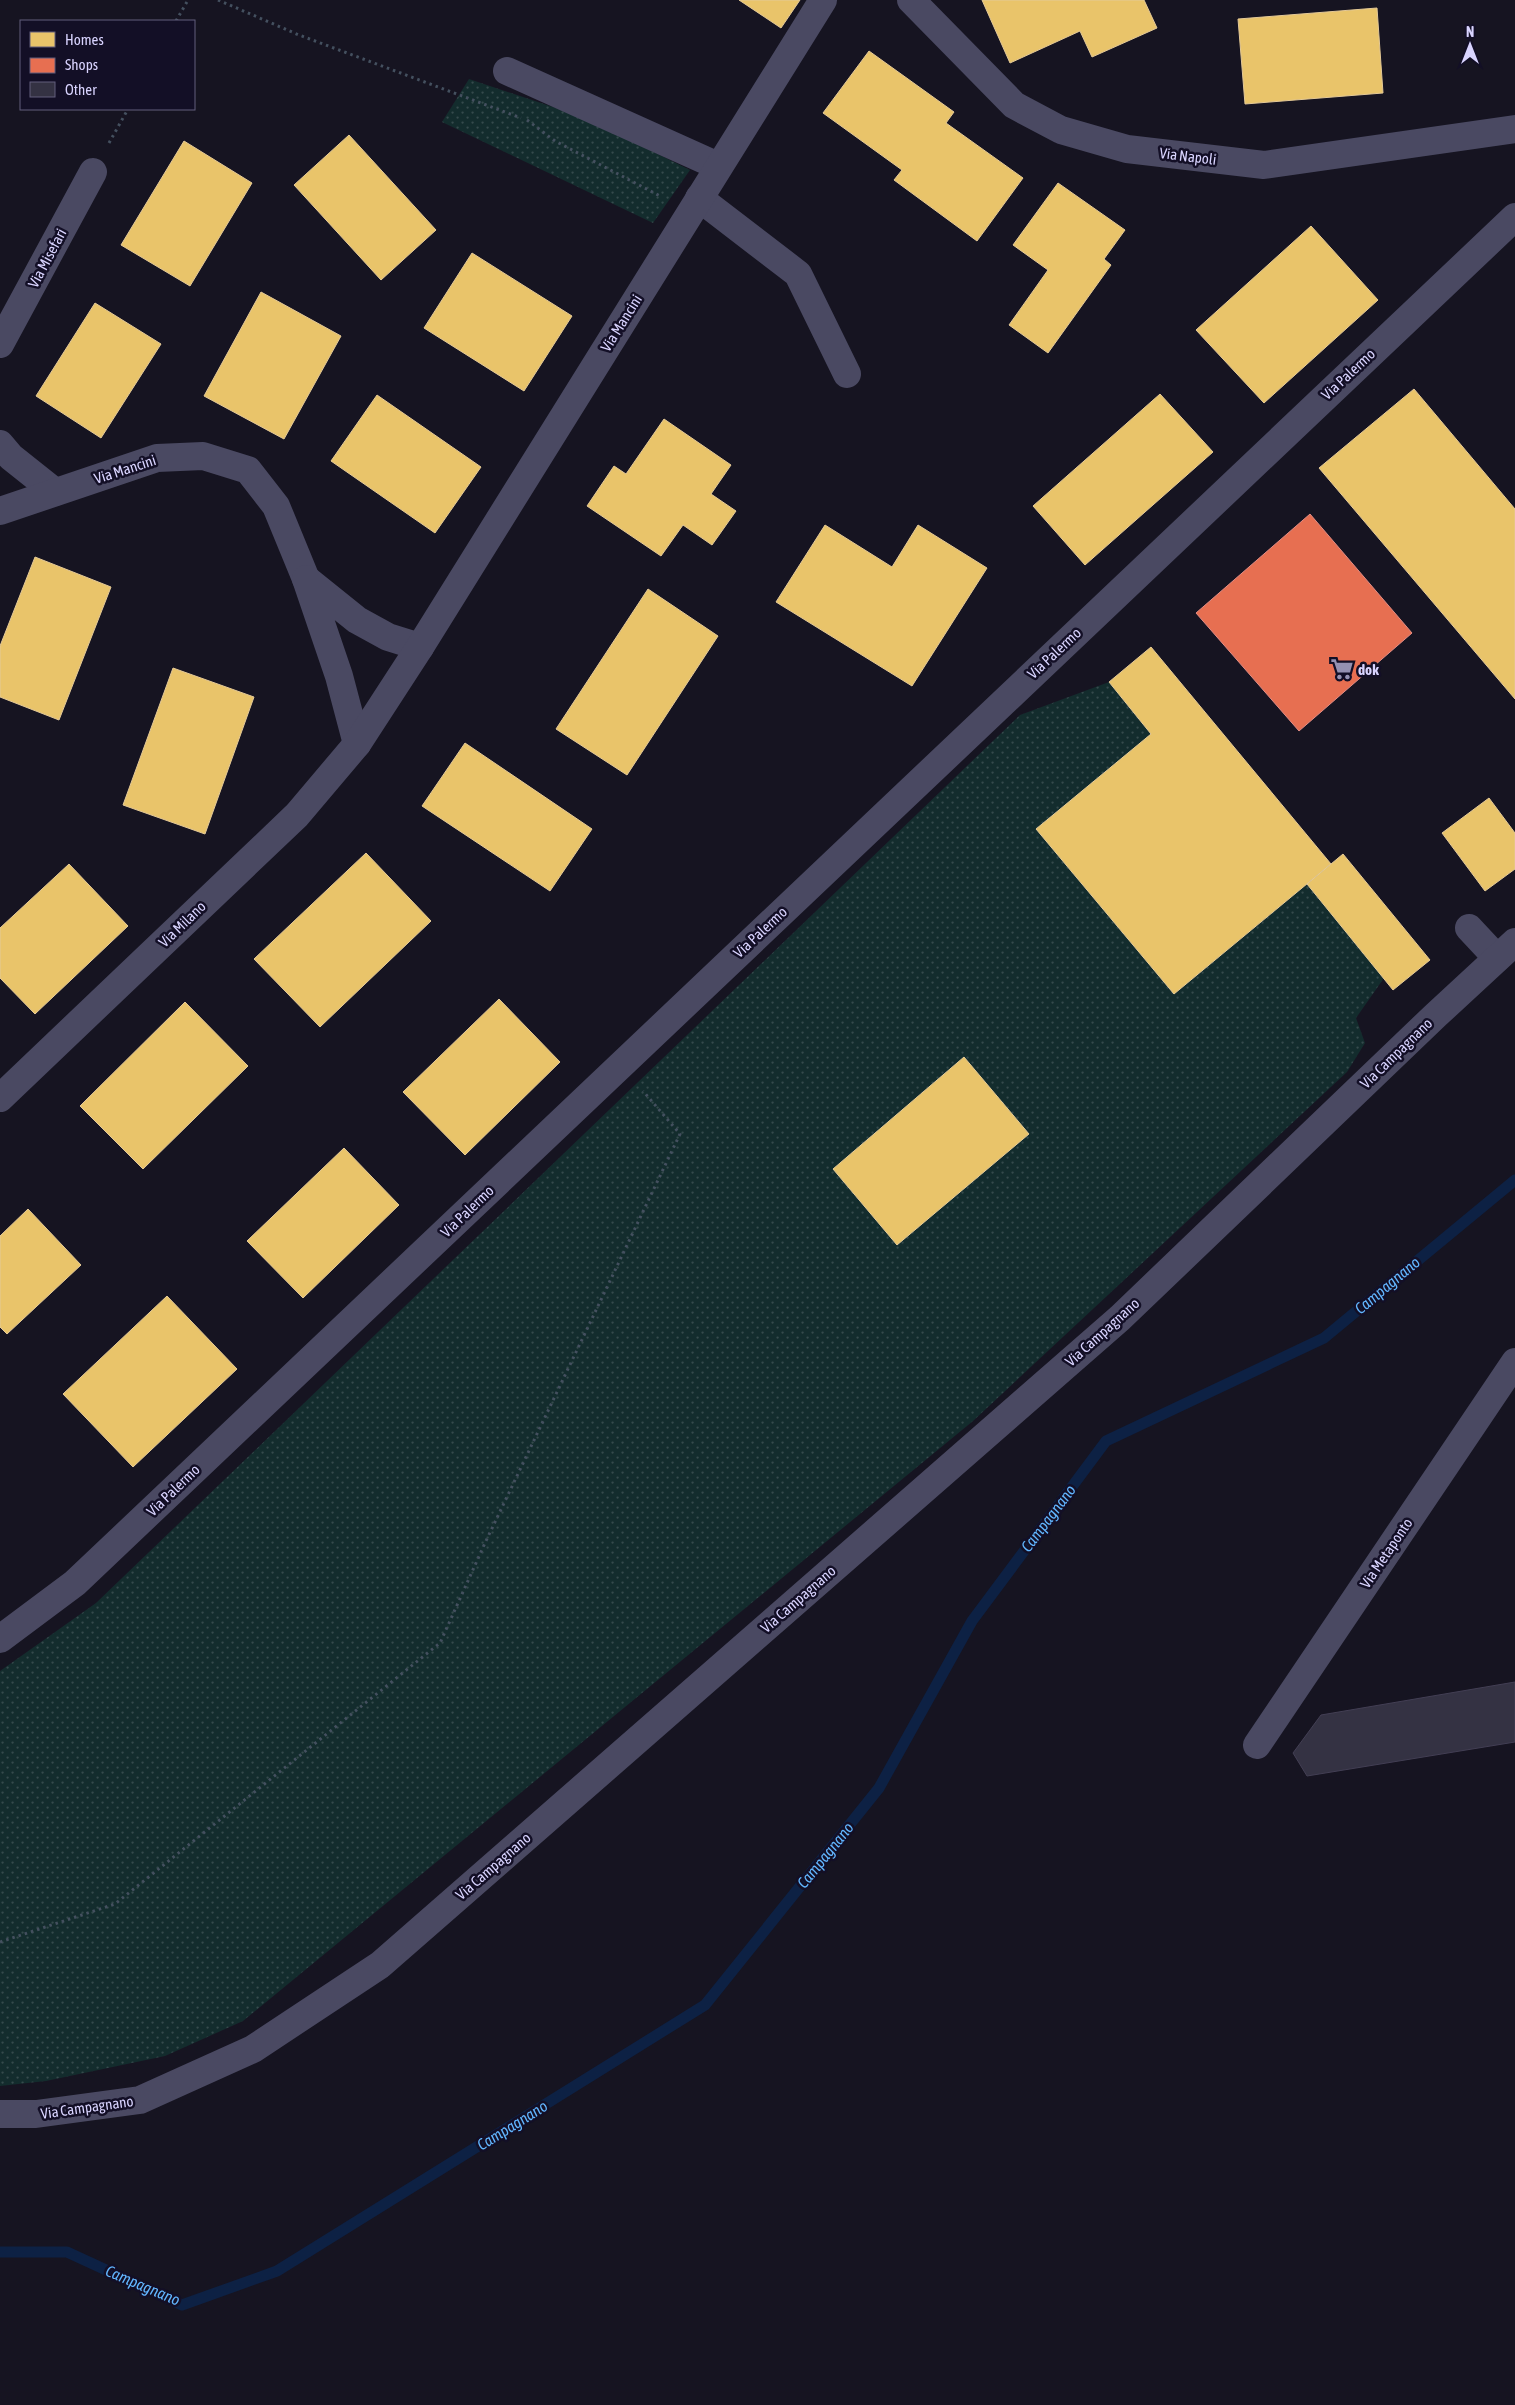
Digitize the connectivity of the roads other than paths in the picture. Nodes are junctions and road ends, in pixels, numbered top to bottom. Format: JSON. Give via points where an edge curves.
{"nodes":[{"id":1,"x":823,"y":0,"type":"edge"},
{"id":2,"x":911,"y":0,"type":"edge"},
{"id":3,"x":507,"y":71,"type":"dead end"},
{"id":4,"x":1515,"y":128,"type":"edge"},
{"id":5,"x":718,"y":166,"type":"junction"},
{"id":6,"x":93,"y":172,"type":"road end"},
{"id":7,"x":699,"y":198,"type":"junction"},
{"id":8,"x":1515,"y":217,"type":"edge"},
{"id":9,"x":0,"y":344,"type":"edge"},
{"id":10,"x":847,"y":374,"type":"dead end"},
{"id":11,"x":0,"y":444,"type":"edge"},
{"id":12,"x":55,"y":492,"type":"junction"},
{"id":13,"x":0,"y":511,"type":"edge"},
{"id":14,"x":306,"y":579,"type":"junction"},
{"id":15,"x":420,"y":647,"type":"junction"},
{"id":16,"x":357,"y":744,"type":"junction"},
{"id":17,"x":1469,"y":928,"type":"dead end"},
{"id":18,"x":1506,"y":950,"type":"edge"},
{"id":19,"x":0,"y":1098,"type":"edge"},
{"id":20,"x":1515,"y":1362,"type":"edge"},
{"id":21,"x":0,"y":1639,"type":"edge"},
{"id":22,"x":1256,"y":1745,"type":"dead end"},
{"id":23,"x":0,"y":2114,"type":"edge"}],
"edges":[{"from":1,"to":5,"type":"street","name":"Via Mancini"},
{"from":2,"to":4,"type":"street","name":"Via Napoli","via":[[1014,105],[1061,130],[1127,149],[1264,165]]},
{"from":3,"to":5,"type":"street"},
{"from":5,"to":7,"type":"street","name":"Via Mancini"},
{"from":6,"to":9,"type":"street","name":"Via Misefari"},
{"from":7,"to":10,"type":"street","via":[[798,274]]},
{"from":7,"to":15,"type":"street","name":"Via Mancini"},
{"from":8,"to":21,"type":"street","name":"Via Palermo","via":[[75,1584]]},
{"from":11,"to":12,"type":"street","via":[[11,457]]},
{"from":12,"to":13,"type":"street","name":"Via Mancini"},
{"from":12,"to":14,"type":"street","name":"Via Mancini","via":[[157,458],[203,456],[248,470],[276,506]]},
{"from":14,"to":15,"type":"street","name":"Via Mancini","via":[[357,620],[388,637]]},
{"from":14,"to":16,"type":"street","name":"Via Mancini","via":[[339,676]]},
{"from":15,"to":16,"type":"street","name":"Via Mancini"},
{"from":16,"to":19,"type":"street","name":"Via Milano","via":[[297,815]]},
{"from":17,"to":18,"type":"street"},
{"from":18,"to":23,"type":"street","name":"Via Campagnano","via":[[1120,1318],[380,1965],[253,2049],[140,2100],[36,2114]]},
{"from":20,"to":22,"type":"street","name":"Via Metaponto"}]}
